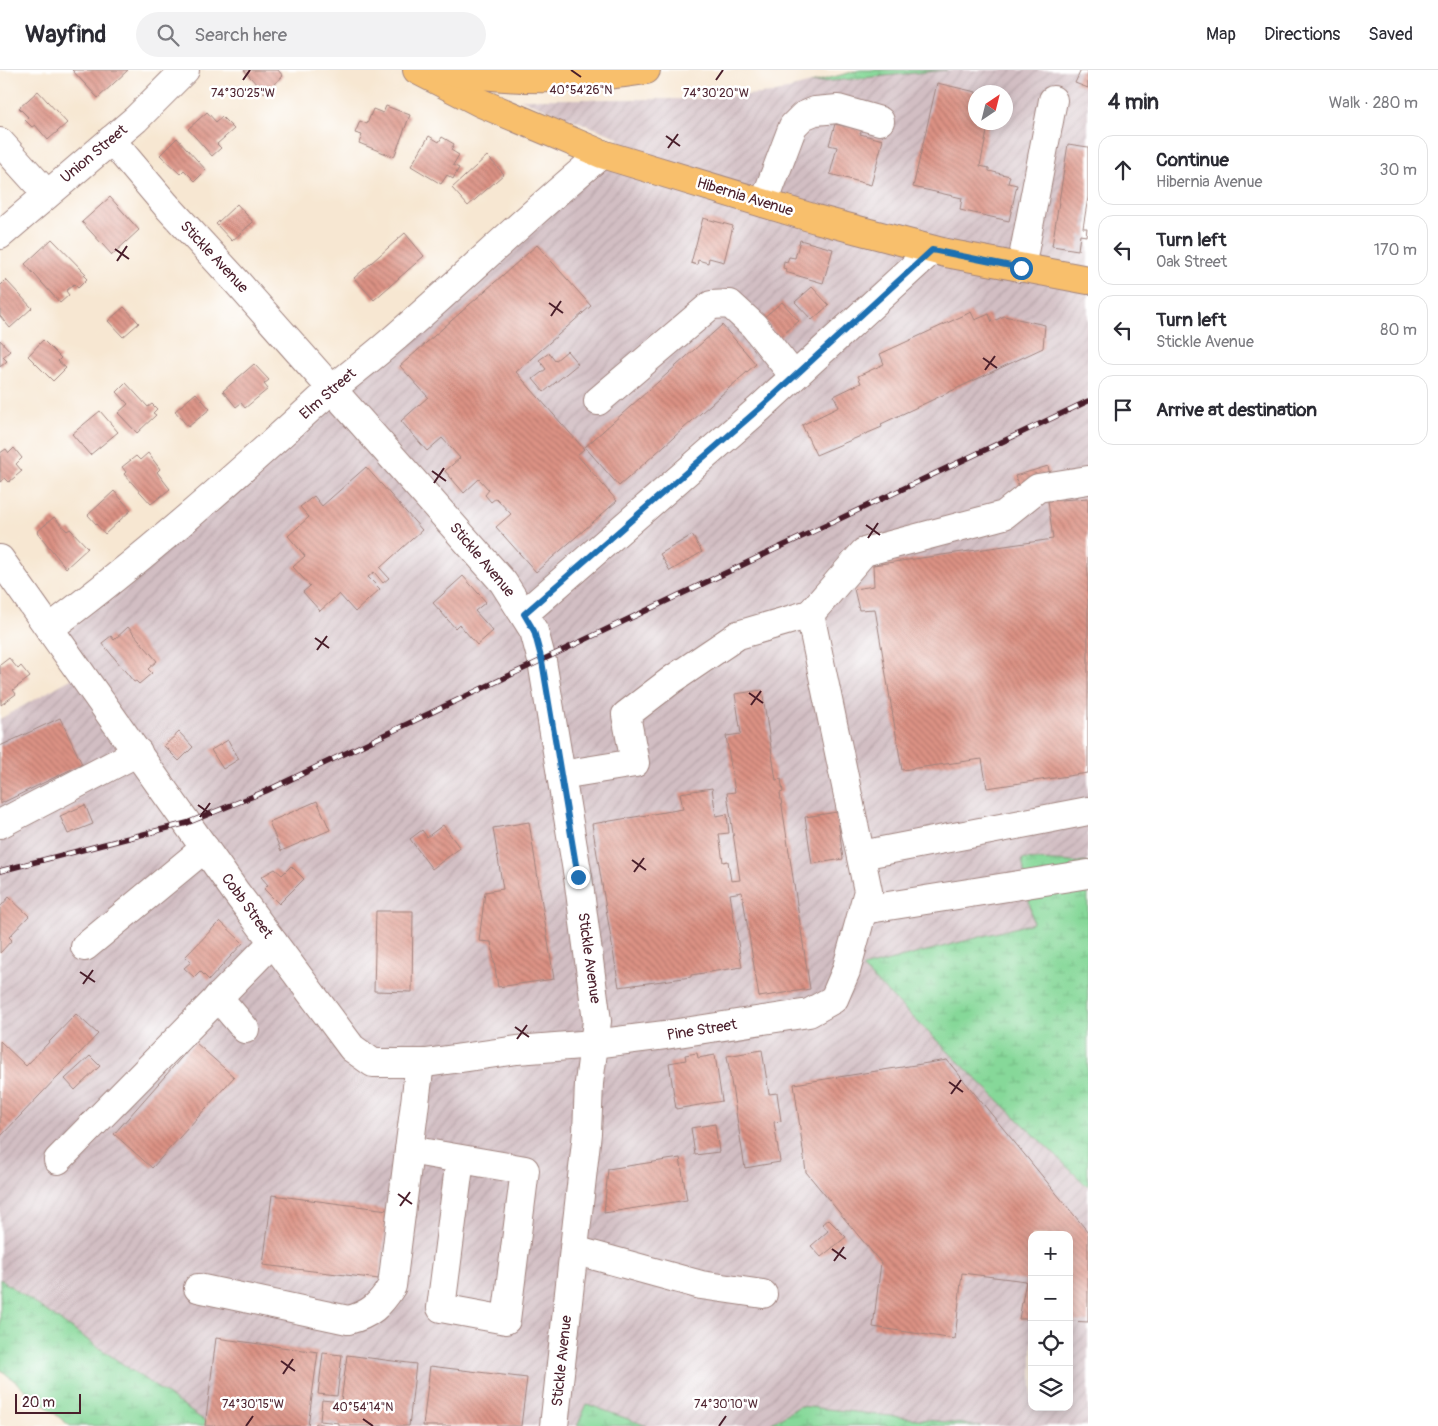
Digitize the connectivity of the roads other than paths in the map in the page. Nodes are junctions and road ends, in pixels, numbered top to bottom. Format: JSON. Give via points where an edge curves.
{"nodes":[{"id":1,"x":185,"y":70,"type":"edge"},
{"id":2,"x":417,"y":70,"type":"edge"},
{"id":3,"x":442,"y":70,"type":"edge"},
{"id":4,"x":646,"y":70,"type":"edge"},
{"id":5,"x":1053,"y":100,"type":"dead end"},
{"id":6,"x":880,"y":121,"type":"dead end"},
{"id":7,"x":111,"y":140,"type":"junction"},
{"id":8,"x":0,"y":142,"type":"edge"},
{"id":9,"x":602,"y":154,"type":"junction"},
{"id":10,"x":47,"y":194,"type":"junction"},
{"id":11,"x":764,"y":203,"type":"junction"},
{"id":12,"x":0,"y":235,"type":"edge"},
{"id":13,"x":932,"y":250,"type":"junction"},
{"id":14,"x":1021,"y":268,"type":"junction"},
{"id":15,"x":1088,"y":280,"type":"edge"},
{"id":16,"x":794,"y":376,"type":"junction"},
{"id":17,"x":332,"y":389,"type":"junction"},
{"id":18,"x":598,"y":401,"type":"dead end"},
{"id":19,"x":1088,"y":480,"type":"edge"},
{"id":20,"x":0,"y":559,"type":"edge"},
{"id":21,"x":524,"y":614,"type":"junction"},
{"id":22,"x":810,"y":614,"type":"junction"},
{"id":23,"x":50,"y":628,"type":"junction"},
{"id":24,"x":138,"y":752,"type":"junction"},
{"id":25,"x":561,"y":775,"type":"junction"},
{"id":26,"x":1088,"y":811,"type":"edge"},
{"id":27,"x":0,"y":824,"type":"edge"},
{"id":28,"x":204,"y":848,"type":"junction"},
{"id":29,"x":861,"y":855,"type":"junction"},
{"id":30,"x":1088,"y":874,"type":"edge"},
{"id":31,"x":863,"y":910,"type":"junction"},
{"id":32,"x":273,"y":942,"type":"junction"},
{"id":33,"x":85,"y":947,"type":"dead end"},
{"id":34,"x":218,"y":997,"type":"junction"},
{"id":35,"x":245,"y":1029,"type":"dead end"},
{"id":36,"x":594,"y":1044,"type":"junction"},
{"id":37,"x":420,"y":1063,"type":"junction"},
{"id":38,"x":408,"y":1150,"type":"junction"},
{"id":39,"x":460,"y":1159,"type":"junction"},
{"id":40,"x":58,"y":1160,"type":"dead end"},
{"id":41,"x":574,"y":1250,"type":"junction"},
{"id":42,"x":198,"y":1288,"type":"dead end"},
{"id":43,"x":763,"y":1294,"type":"dead end"},
{"id":44,"x":554,"y":1426,"type":"edge"}],
"edges":[{"from":1,"to":7,"type":"street","name":"Union Street"},
{"from":2,"to":9,"type":"main road","name":"Hibernia Avenue","via":[[481,103]]},
{"from":3,"to":4,"type":"main road","via":[[478,76],[546,79]]},
{"from":5,"to":14,"type":"street"},
{"from":6,"to":11,"type":"street","via":[[838,109],[815,111],[803,116],[793,126]]},
{"from":7,"to":10,"type":"street","name":"Union Street"},
{"from":7,"to":17,"type":"street","name":"Stickle Avenue"},
{"from":8,"to":10,"type":"street"},
{"from":9,"to":11,"type":"main road","name":"Hibernia Avenue"},
{"from":9,"to":17,"type":"street","name":"Elm Street"},
{"from":10,"to":12,"type":"street","name":"Union Street"},
{"from":11,"to":13,"type":"main road","name":"Hibernia Avenue"},
{"from":13,"to":14,"type":"main road","name":"Hibernia Avenue"},
{"from":13,"to":16,"type":"street"},
{"from":14,"to":15,"type":"main road","name":"Hibernia Avenue"},
{"from":16,"to":18,"type":"street","via":[[754,326],[730,304],[711,305]]},
{"from":16,"to":21,"type":"street"},
{"from":17,"to":21,"type":"street","name":"Stickle Avenue","via":[[503,582]]},
{"from":17,"to":23,"type":"street","name":"Elm Street","via":[[201,506],[104,588]]},
{"from":19,"to":22,"type":"street","via":[[1038,488],[1004,515],[864,552]]},
{"from":20,"to":23,"type":"street","name":"Cobb Street"},
{"from":21,"to":25,"type":"street","name":"Stickle Avenue","via":[[534,631],[542,661]]},
{"from":22,"to":25,"type":"street","via":[[738,636],[626,715],[635,763]]},
{"from":22,"to":29,"type":"street"},
{"from":23,"to":24,"type":"street","name":"Cobb Street"},
{"from":24,"to":27,"type":"street"},
{"from":24,"to":28,"type":"street","name":"Cobb Street"},
{"from":25,"to":36,"type":"street","name":"Stickle Avenue","via":[[597,1021]]},
{"from":26,"to":29,"type":"street"},
{"from":28,"to":32,"type":"street","name":"Cobb Street"},
{"from":28,"to":33,"type":"street"},
{"from":29,"to":31,"type":"street","via":[[868,891]]},
{"from":30,"to":31,"type":"street"},
{"from":31,"to":36,"type":"street","name":"Pine Street","via":[[834,999],[809,1013]]},
{"from":32,"to":34,"type":"street"},
{"from":32,"to":37,"type":"street","name":"Cobb Street","via":[[352,1048],[365,1060],[382,1064]]},
{"from":34,"to":35,"type":"street"},
{"from":34,"to":40,"type":"street"},
{"from":36,"to":37,"type":"street","name":"Cobb Street"},
{"from":36,"to":41,"type":"street","name":"Stickle Avenue"},
{"from":37,"to":38,"type":"street"},
{"from":38,"to":39,"type":"street"},
{"from":38,"to":42,"type":"street","via":[[392,1286],[373,1310],[348,1320]]},
{"from":39,"to":39,"type":"street","via":[[525,1170],[506,1320],[441,1308]]},
{"from":41,"to":43,"type":"street","via":[[701,1285]]},
{"from":41,"to":44,"type":"street","name":"Stickle Avenue"}]}
